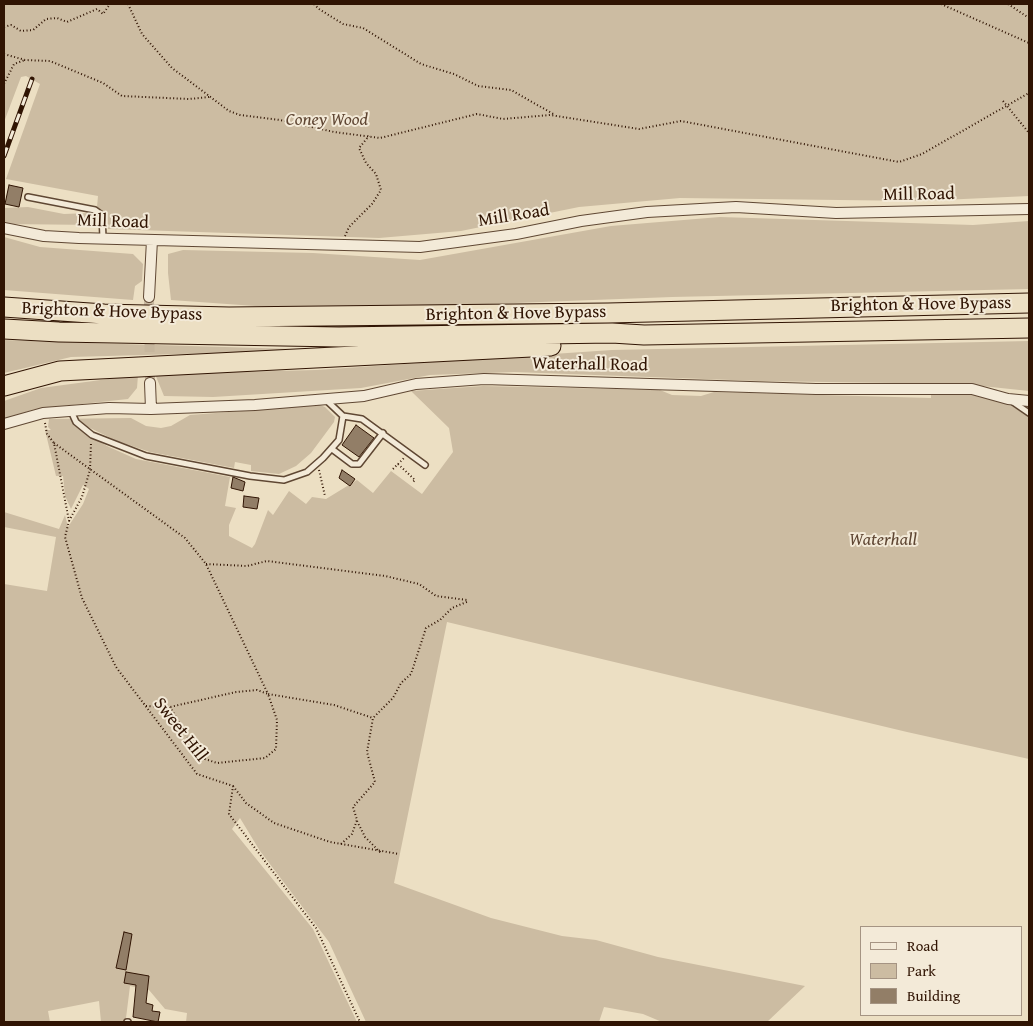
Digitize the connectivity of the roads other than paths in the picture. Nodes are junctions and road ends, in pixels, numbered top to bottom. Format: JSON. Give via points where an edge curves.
{"nodes":[{"id":1,"x":28,"y":197,"type":"dead end"},
{"id":2,"x":1029,"y":209,"type":"edge"},
{"id":3,"x":4,"y":228,"type":"edge"},
{"id":4,"x":103,"y":238,"type":"junction"},
{"id":5,"x":152,"y":240,"type":"junction"},
{"id":6,"x":150,"y":297,"type":"tunnel mouth"},
{"id":7,"x":1029,"y":303,"type":"edge"},
{"id":8,"x":4,"y":307,"type":"edge"},
{"id":9,"x":1029,"y":328,"type":"edge"},
{"id":10,"x":4,"y":329,"type":"edge"},
{"id":11,"x":644,"y":335,"type":"junction"},
{"id":12,"x":150,"y":383,"type":"tunnel mouth"},
{"id":13,"x":4,"y":386,"type":"edge"},
{"id":14,"x":325,"y":398,"type":"junction"},
{"id":15,"x":1008,"y":398,"type":"junction"},
{"id":16,"x":1029,"y":401,"type":"edge"},
{"id":17,"x":151,"y":409,"type":"junction"},
{"id":18,"x":71,"y":411,"type":"junction"},
{"id":19,"x":1029,"y":413,"type":"edge"},
{"id":20,"x":343,"y":416,"type":"junction"},
{"id":21,"x":4,"y":424,"type":"edge"},
{"id":22,"x":383,"y":433,"type":"junction"},
{"id":23,"x":332,"y":449,"type":"junction"},
{"id":24,"x":425,"y":465,"type":"dead end"}],
"edges":[{"from":1,"to":4,"type":"lane","via":[[95,210],[102,216]]},
{"from":2,"to":5,"type":"street","name":"Mill Road","via":[[836,213],[736,207],[657,212],[420,247]]},
{"from":3,"to":4,"type":"street","name":"Mill Road","via":[[44,236]]},
{"from":4,"to":5,"type":"street","name":"Mill Road"},
{"from":5,"to":6,"type":"street"},
{"from":7,"to":8,"type":"highway","name":"Brighton & Hove Bypass","via":[[608,313],[229,317],[104,314]]},
{"from":9,"to":11,"type":"highway","name":"Brighton & Hove Bypass"},
{"from":10,"to":11,"type":"highway","name":"Brighton & Hove Bypass","via":[[338,337]]},
{"from":11,"to":13,"type":"highway","via":[[610,343],[70,370]]},
{"from":12,"to":17,"type":"street"},
{"from":14,"to":15,"type":"street","name":"Waterhall Road","via":[[364,396],[416,384],[484,378],[816,389],[972,389]]},
{"from":14,"to":17,"type":"street","name":"Waterhall Road"},
{"from":14,"to":20,"type":"lane"},
{"from":15,"to":16,"type":"street","name":"Waterhall Road"},
{"from":15,"to":19,"type":"lane"},
{"from":17,"to":18,"type":"street","name":"Waterhall Road"},
{"from":18,"to":21,"type":"street","name":"Waterhall Road","via":[[43,413]]},
{"from":18,"to":23,"type":"lane","via":[[76,422],[92,435],[146,456],[250,476],[284,480],[302,475]]},
{"from":20,"to":22,"type":"lane","via":[[362,419]]},
{"from":20,"to":23,"type":"lane","via":[[338,440]]},
{"from":22,"to":23,"type":"lane","via":[[359,464],[352,464]]},
{"from":22,"to":24,"type":"lane"}]}
